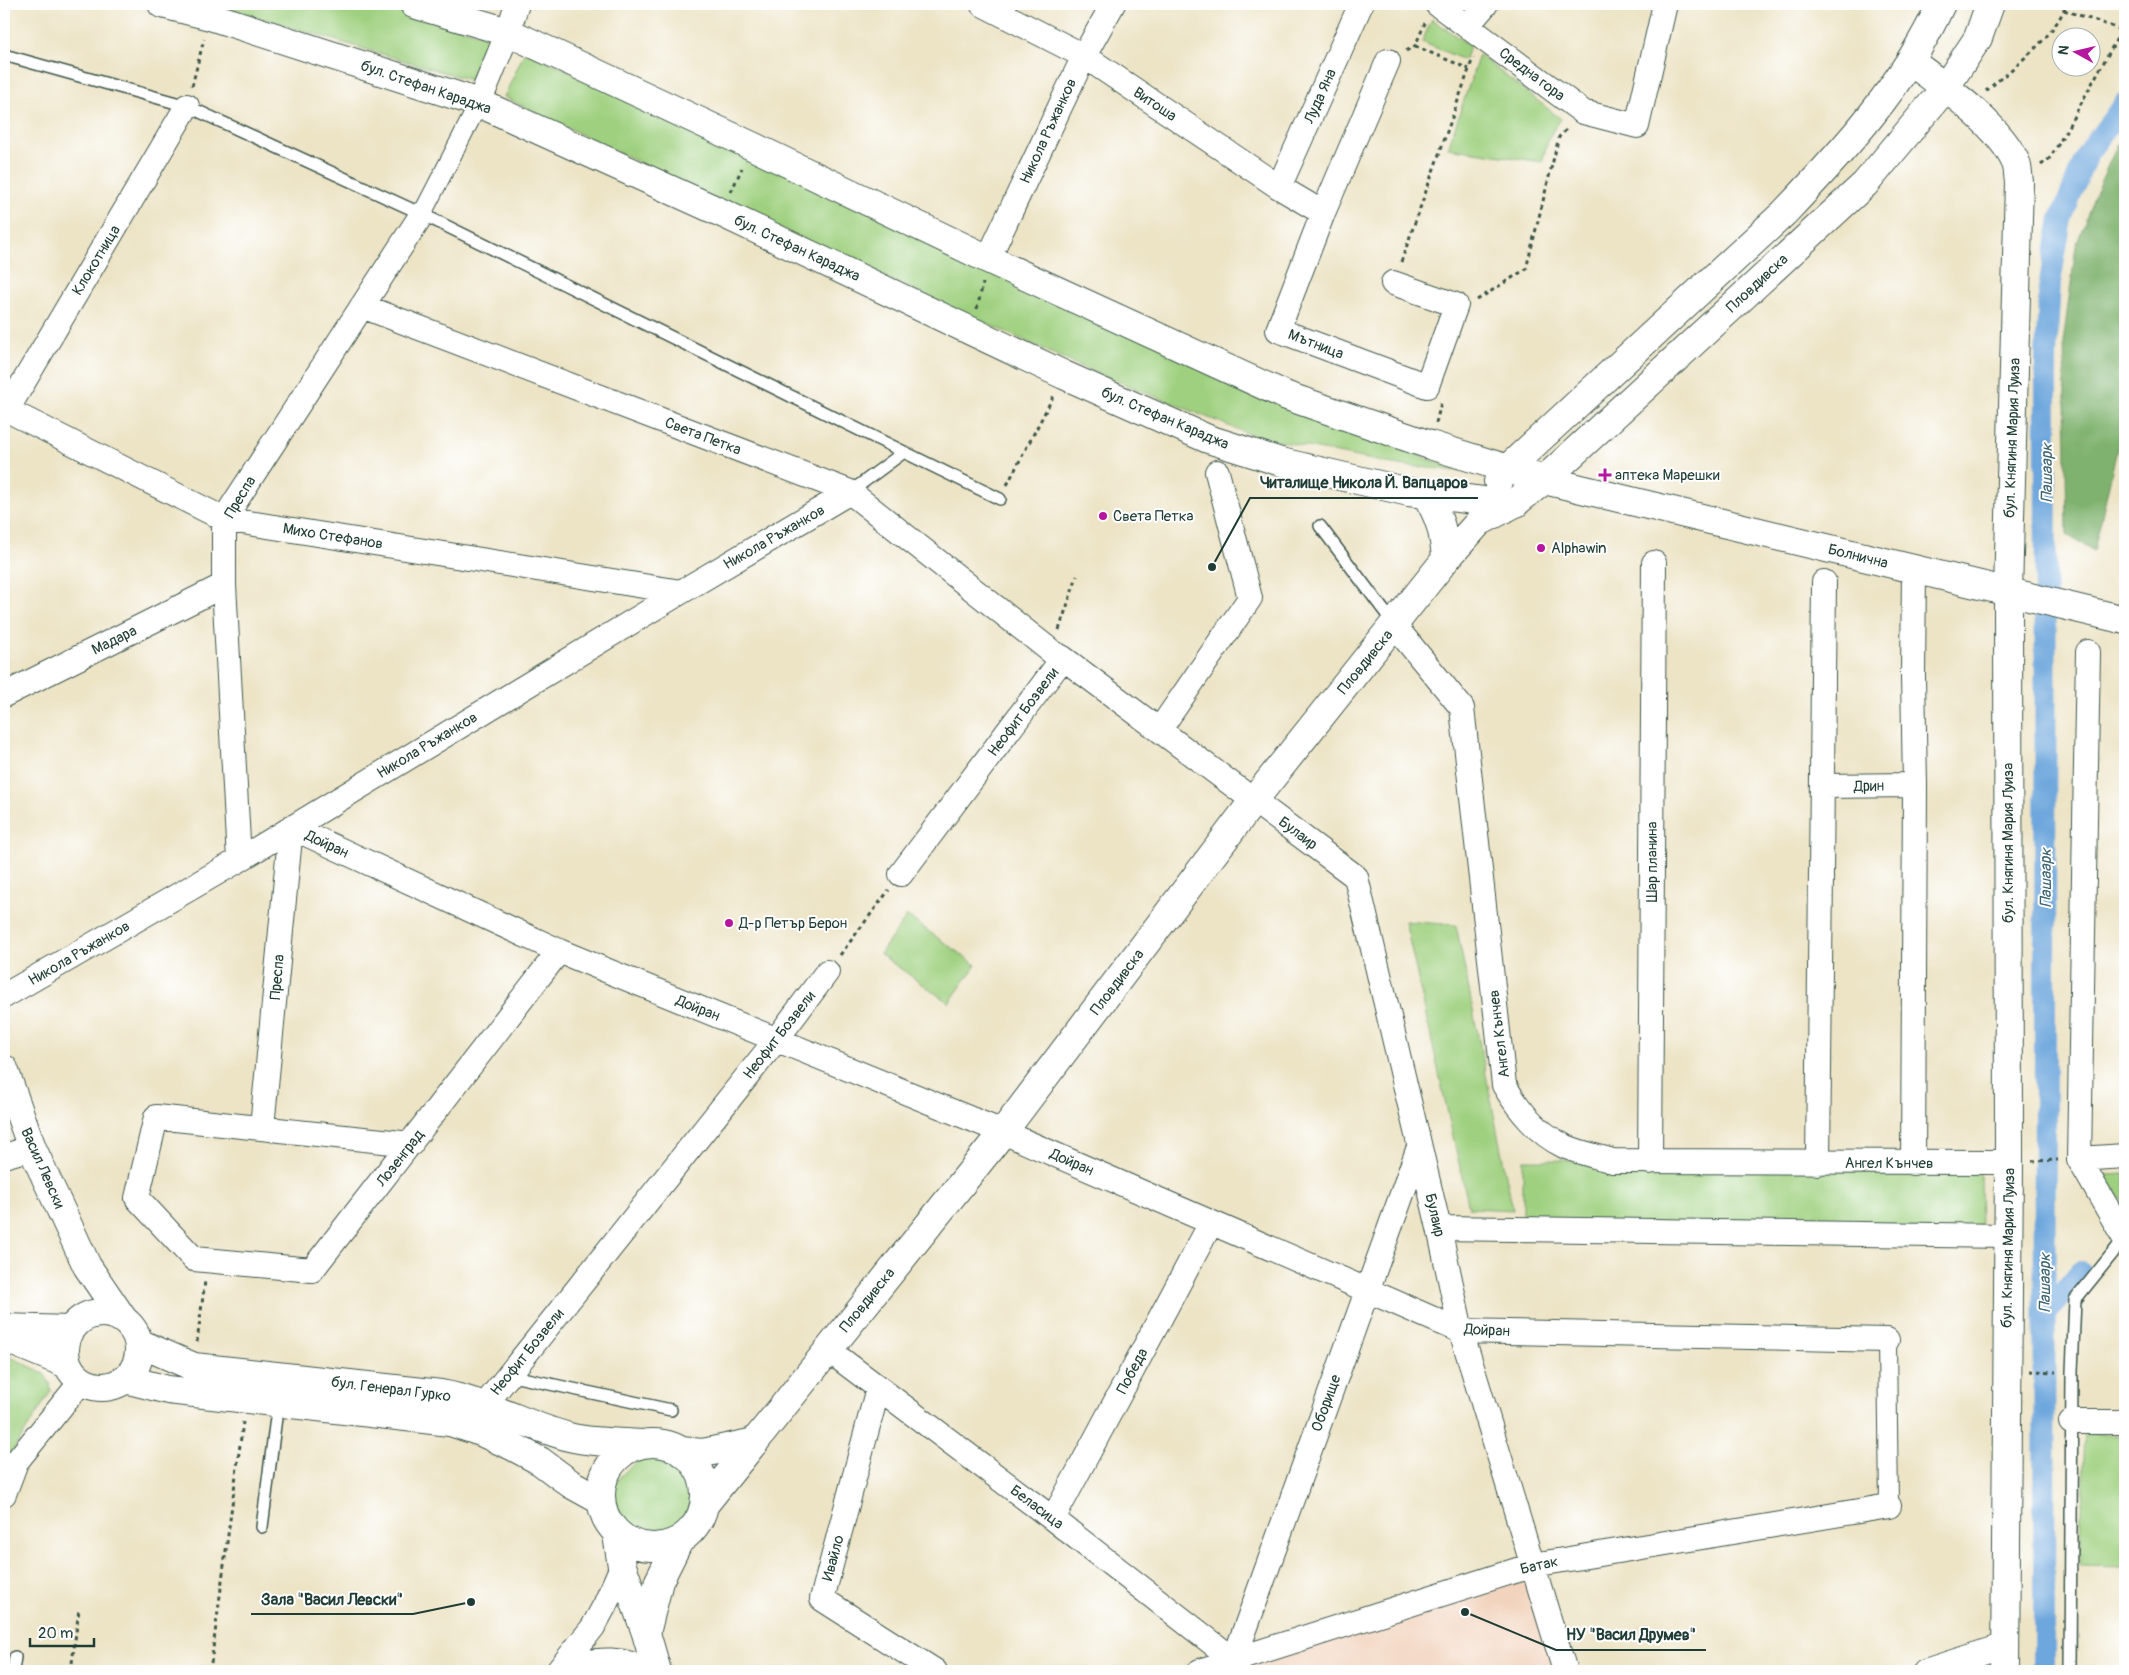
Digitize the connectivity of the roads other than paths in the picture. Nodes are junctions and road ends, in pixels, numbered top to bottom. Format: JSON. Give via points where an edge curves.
{"nodes":[{"id":1,"x":162,"y":4,"type":"edge"},
{"id":2,"x":414,"y":4,"type":"edge"},
{"id":3,"x":517,"y":4,"type":"edge"},
{"id":4,"x":982,"y":4,"type":"edge"},
{"id":5,"x":1113,"y":4,"type":"edge"},
{"id":6,"x":1361,"y":4,"type":"edge"},
{"id":7,"x":1486,"y":4,"type":"edge"},
{"id":8,"x":1665,"y":4,"type":"edge"},
{"id":9,"x":1941,"y":4,"type":"edge"},
{"id":10,"x":1990,"y":4,"type":"edge"},
{"id":11,"x":1432,"y":12,"type":"edge"},
{"id":12,"x":1474,"y":31,"type":"junction"},
{"id":13,"x":508,"y":32,"type":"junction"},
{"id":14,"x":4,"y":55,"type":"edge"},
{"id":15,"x":1084,"y":56,"type":"junction"},
{"id":16,"x":1388,"y":61,"type":"road end"},
{"id":17,"x":1910,"y":61,"type":"junction"},
{"id":18,"x":1945,"y":88,"type":"junction"},
{"id":19,"x":479,"y":103,"type":"junction"},
{"id":20,"x":187,"y":106,"type":"junction"},
{"id":21,"x":1279,"y":187,"type":"junction"},
{"id":22,"x":1323,"y":213,"type":"junction"},
{"id":23,"x":422,"y":214,"type":"junction"},
{"id":24,"x":988,"y":259,"type":"junction"},
{"id":25,"x":1393,"y":283,"type":"road end"},
{"id":26,"x":362,"y":306,"type":"junction"},
{"id":27,"x":6,"y":411,"type":"edge"},
{"id":28,"x":904,"y":452,"type":"junction"},
{"id":29,"x":1507,"y":469,"type":"junction"},
{"id":30,"x":1218,"y":472,"type":"dead end"},
{"id":31,"x":1544,"y":480,"type":"junction"},
{"id":32,"x":1592,"y":491,"type":"junction"},
{"id":33,"x":850,"y":492,"type":"junction"},
{"id":34,"x":1426,"y":495,"type":"junction"},
{"id":35,"x":1000,"y":499,"type":"road end"},
{"id":36,"x":1515,"y":503,"type":"junction"},
{"id":37,"x":1481,"y":512,"type":"junction"},
{"id":38,"x":224,"y":519,"type":"junction"},
{"id":39,"x":1320,"y":526,"type":"dead end"},
{"id":40,"x":1446,"y":559,"type":"junction"},
{"id":41,"x":1654,"y":563,"type":"dead end"},
{"id":42,"x":1914,"y":569,"type":"junction"},
{"id":43,"x":1824,"y":582,"type":"dead end"},
{"id":44,"x":224,"y":586,"type":"junction"},
{"id":45,"x":680,"y":592,"type":"junction"},
{"id":46,"x":2008,"y":592,"type":"junction"},
{"id":47,"x":2125,"y":620,"type":"edge"},
{"id":48,"x":1394,"y":625,"type":"junction"},
{"id":49,"x":2088,"y":652,"type":"dead end"},
{"id":50,"x":1057,"y":655,"type":"junction"},
{"id":51,"x":4,"y":695,"type":"edge"},
{"id":52,"x":1160,"y":729,"type":"junction"},
{"id":53,"x":1915,"y":785,"type":"junction"},
{"id":54,"x":1823,"y":786,"type":"junction"},
{"id":55,"x":1254,"y":800,"type":"junction"},
{"id":56,"x":291,"y":827,"type":"junction"},
{"id":57,"x":239,"y":860,"type":"junction"},
{"id":58,"x":901,"y":874,"type":"road end"},
{"id":59,"x":559,"y":951,"type":"junction"},
{"id":60,"x":826,"y":972,"type":"road end"},
{"id":61,"x":4,"y":996,"type":"edge"},
{"id":62,"x":776,"y":1040,"type":"junction"},
{"id":63,"x":4,"y":1069,"type":"edge"},
{"id":64,"x":262,"y":1127,"type":"junction"},
{"id":65,"x":1003,"y":1132,"type":"junction"},
{"id":66,"x":411,"y":1144,"type":"junction"},
{"id":67,"x":1419,"y":1147,"type":"junction"},
{"id":68,"x":32,"y":1148,"type":"junction"},
{"id":69,"x":4,"y":1156,"type":"edge"},
{"id":70,"x":2125,"y":1156,"type":"edge"},
{"id":71,"x":2072,"y":1159,"type":"junction"},
{"id":72,"x":1650,"y":1162,"type":"junction"},
{"id":73,"x":2021,"y":1162,"type":"junction"},
{"id":74,"x":1818,"y":1163,"type":"junction"},
{"id":75,"x":1912,"y":1163,"type":"junction"},
{"id":76,"x":1211,"y":1224,"type":"junction"},
{"id":77,"x":1439,"y":1228,"type":"junction"},
{"id":78,"x":2008,"y":1236,"type":"junction"},
{"id":79,"x":2125,"y":1239,"type":"edge"},
{"id":80,"x":87,"y":1266,"type":"junction"},
{"id":81,"x":1366,"y":1291,"type":"junction"},
{"id":82,"x":123,"y":1319,"type":"junction"},
{"id":83,"x":74,"y":1325,"type":"junction"},
{"id":84,"x":4,"y":1328,"type":"edge"},
{"id":85,"x":1461,"y":1331,"type":"junction"},
{"id":86,"x":4,"y":1338,"type":"edge"},
{"id":87,"x":1887,"y":1340,"type":"joint"},
{"id":88,"x":139,"y":1343,"type":"junction"},
{"id":89,"x":828,"y":1349,"type":"junction"},
{"id":90,"x":74,"y":1373,"type":"junction"},
{"id":91,"x":508,"y":1375,"type":"junction"},
{"id":92,"x":125,"y":1379,"type":"junction"},
{"id":93,"x":878,"y":1388,"type":"junction"},
{"id":94,"x":278,"y":1402,"type":"junction"},
{"id":95,"x":485,"y":1405,"type":"junction"},
{"id":96,"x":671,"y":1410,"type":"dead end"},
{"id":97,"x":2071,"y":1422,"type":"junction"},
{"id":98,"x":2125,"y":1422,"type":"edge"},
{"id":99,"x":755,"y":1442,"type":"junction"},
{"id":100,"x":642,"y":1444,"type":"junction"},
{"id":101,"x":680,"y":1451,"type":"junction"},
{"id":102,"x":4,"y":1494,"type":"edge"},
{"id":103,"x":600,"y":1500,"type":"junction"},
{"id":104,"x":704,"y":1504,"type":"junction"},
{"id":105,"x":1889,"y":1506,"type":"joint"},
{"id":106,"x":1053,"y":1519,"type":"junction"},
{"id":107,"x":262,"y":1527,"type":"dead end"},
{"id":108,"x":617,"y":1534,"type":"junction"},
{"id":109,"x":679,"y":1541,"type":"junction"},
{"id":110,"x":1533,"y":1565,"type":"junction"},
{"id":111,"x":622,"y":1566,"type":"junction"},
{"id":112,"x":646,"y":1633,"type":"junction"},
{"id":113,"x":16,"y":1657,"type":"dead end"},
{"id":114,"x":2005,"y":1658,"type":"edge"},
{"id":115,"x":1236,"y":1665,"type":"edge"},
{"id":116,"x":561,"y":1668,"type":"edge"},
{"id":117,"x":13,"y":1671,"type":"edge"},
{"id":118,"x":644,"y":1671,"type":"edge"},
{"id":119,"x":657,"y":1671,"type":"edge"},
{"id":120,"x":935,"y":1671,"type":"edge"},
{"id":121,"x":1200,"y":1671,"type":"edge"},
{"id":122,"x":1565,"y":1671,"type":"edge"},
{"id":123,"x":1925,"y":1671,"type":"edge"},
{"id":124,"x":2070,"y":1671,"type":"edge"}],
"edges":[{"from":1,"to":19,"type":"street","name":"бул. Стефан Караджа","via":[[210,16]]},
{"from":2,"to":13,"type":"street"},
{"from":3,"to":13,"type":"street"},
{"from":4,"to":15,"type":"street","name":"Витоша"},
{"from":5,"to":15,"type":"street","name":"Никола Ръжанков"},
{"from":6,"to":21,"type":"street","name":"Луда Яна"},
{"from":7,"to":12,"type":"street"},
{"from":8,"to":12,"type":"street","name":"Средна гора","via":[[1637,126],[1583,112]]},
{"from":9,"to":17,"type":"street","name":"Пловдивска"},
{"from":10,"to":18,"type":"street","name":"Пловдивска","via":[[1978,38]]},
{"from":11,"to":12,"type":"street","name":"Средна гора"},
{"from":13,"to":19,"type":"street"},
{"from":13,"to":24,"type":"street"},
{"from":14,"to":20,"type":"lane"},
{"from":15,"to":21,"type":"street","name":"Витоша"},
{"from":15,"to":24,"type":"street","name":"Никола Ръжанков"},
{"from":16,"to":22,"type":"street","name":"Мътница"},
{"from":17,"to":18,"type":"street","name":"бул. Княгиня Мария Луиза"},
{"from":17,"to":29,"type":"street","name":"Пловдивска","via":[[1871,116],[1784,213]]},
{"from":18,"to":31,"type":"street","name":"Пловдивска","via":[[1865,184]]},
{"from":18,"to":46,"type":"street","name":"бул. Княгиня Мария Луиза","via":[[1969,106],[2008,148],[2016,164],[2019,182]]},
{"from":19,"to":23,"type":"street"},
{"from":19,"to":34,"type":"street","name":"бул. Стефан Караджа","via":[[1208,439],[1281,462]]},
{"from":20,"to":23,"type":"lane"},
{"from":20,"to":27,"type":"street","name":"Клокотница"},
{"from":21,"to":22,"type":"street","name":"Витоша"},
{"from":22,"to":25,"type":"street","name":"Мътница","via":[[1278,330],[1427,386],[1456,305]]},
{"from":23,"to":26,"type":"street","name":"Преспа"},
{"from":23,"to":28,"type":"lane"},
{"from":24,"to":29,"type":"street","via":[[1287,396]]},
{"from":26,"to":33,"type":"street","name":"Света Петка"},
{"from":26,"to":38,"type":"street","name":"Преспа"},
{"from":27,"to":38,"type":"street","name":"Михо Стефанов"},
{"from":28,"to":33,"type":"lane"},
{"from":28,"to":35,"type":"lane"},
{"from":29,"to":31,"type":"street"},
{"from":29,"to":37,"type":"street","name":"Пловдивска"},
{"from":30,"to":52,"type":"street","via":[[1250,598]]},
{"from":31,"to":32,"type":"street"},
{"from":31,"to":36,"type":"street","name":"Пловдивска"},
{"from":32,"to":36,"type":"street","name":"бул. Стефан Караджа"},
{"from":32,"to":42,"type":"street","name":"Болнична"},
{"from":33,"to":45,"type":"street","name":"Никола Ръжанков"},
{"from":33,"to":50,"type":"street","name":"Света Петка"},
{"from":34,"to":37,"type":"street","name":"бул. Стефан Караджа"},
{"from":34,"to":40,"type":"street","via":[[1438,514]]},
{"from":36,"to":37,"type":"street","name":"бул. Стефан Караджа"},
{"from":37,"to":40,"type":"street","name":"Пловдивска"},
{"from":38,"to":44,"type":"street","name":"Преспа"},
{"from":38,"to":45,"type":"street","name":"Михо Стефанов"},
{"from":39,"to":48,"type":"lane"},
{"from":40,"to":48,"type":"street","name":"Пловдивска"},
{"from":41,"to":72,"type":"street","name":"Шар планина"},
{"from":42,"to":46,"type":"street","name":"Болнична"},
{"from":42,"to":53,"type":"street"},
{"from":43,"to":54,"type":"street"},
{"from":44,"to":51,"type":"street","name":"Мадара"},
{"from":44,"to":57,"type":"street","name":"Преспа"},
{"from":45,"to":56,"type":"street","name":"Никола Ръжанков"},
{"from":46,"to":47,"type":"street","name":"Болнична"},
{"from":46,"to":73,"type":"street","name":"бул. Княгиня Мария Луиза"},
{"from":48,"to":55,"type":"street","name":"Пловдивска"},
{"from":48,"to":72,"type":"street","name":"Ангел Кънчев","via":[[1462,708],[1504,1085],[1519,1110],[1564,1146],[1613,1161]]},
{"from":49,"to":71,"type":"street"},
{"from":50,"to":52,"type":"street","name":"Света Петка"},
{"from":50,"to":58,"type":"street","name":"Неофит Бозвели"},
{"from":52,"to":55,"type":"street","name":"Света Петка"},
{"from":53,"to":54,"type":"street","name":"Дрин"},
{"from":53,"to":75,"type":"street"},
{"from":54,"to":74,"type":"street"},
{"from":55,"to":65,"type":"street","name":"Пловдивска"},
{"from":55,"to":67,"type":"street","name":"Булаир","via":[[1356,876]]},
{"from":56,"to":57,"type":"street","name":"Никола Ръжанков"},
{"from":56,"to":59,"type":"street","name":"Дойран"},
{"from":56,"to":64,"type":"street","name":"Преспа"},
{"from":57,"to":61,"type":"street","name":"Никола Ръжанков"},
{"from":59,"to":62,"type":"street","name":"Дойран"},
{"from":59,"to":66,"type":"street","name":"Лозенград"},
{"from":60,"to":62,"type":"street","name":"Неофит Бозвели"},
{"from":62,"to":65,"type":"street","name":"Дойран"},
{"from":62,"to":91,"type":"street","name":"Неофит Бозвели"},
{"from":63,"to":68,"type":"street","name":"Васил Левски"},
{"from":64,"to":66,"type":"street"},
{"from":64,"to":66,"type":"street","name":"Лозенград","via":[[156,1117],[137,1198],[201,1260],[312,1270]]},
{"from":65,"to":76,"type":"street","name":"Дойран"},
{"from":65,"to":89,"type":"street","name":"Пловдивска"},
{"from":67,"to":77,"type":"street","name":"Булаир"},
{"from":67,"to":81,"type":"street","name":"Оборище"},
{"from":68,"to":69,"type":"street"},
{"from":68,"to":80,"type":"street","name":"Васил Левски"},
{"from":70,"to":71,"type":"street"},
{"from":71,"to":79,"type":"street"},
{"from":72,"to":74,"type":"street","name":"Ангел Кънчев"},
{"from":73,"to":75,"type":"street","name":"Ангел Кънчев"},
{"from":73,"to":78,"type":"street","name":"бул. Княгиня Мария Луиза"},
{"from":74,"to":75,"type":"street","name":"Ангел Кънчев"},
{"from":76,"to":81,"type":"street","name":"Дойран"},
{"from":76,"to":106,"type":"street","name":"Победа"},
{"from":77,"to":78,"type":"street"},
{"from":77,"to":85,"type":"street","name":"Булаир"},
{"from":78,"to":114,"type":"street","name":"бул. Княгиня Мария Луиза"},
{"from":79,"to":97,"type":"lane","via":[[2075,1300]]},
{"from":80,"to":82,"type":"street","name":"Васил Левски"},
{"from":80,"to":83,"type":"street"},
{"from":81,"to":85,"type":"street","name":"Дойран"},
{"from":81,"to":115,"type":"street","name":"Оборище"},
{"from":82,"to":83,"type":"street","via":[[113,1313],[101,1312],[90,1314]]},
{"from":82,"to":88,"type":"street"},
{"from":83,"to":84,"type":"street"},
{"from":83,"to":90,"type":"street","via":[[64,1347]]},
{"from":85,"to":87,"type":"street","name":"Дойран"},
{"from":85,"to":110,"type":"street","name":"Булаир"},
{"from":86,"to":90,"type":"street"},
{"from":87,"to":105,"type":"street"},
{"from":88,"to":92,"type":"street","via":[[137,1363]]},
{"from":88,"to":95,"type":"street","name":"бул. Генерал Гурко","via":[[194,1367],[441,1394]]},
{"from":89,"to":93,"type":"street","name":"Беласица"},
{"from":89,"to":99,"type":"street","name":"Пловдивска"},
{"from":90,"to":92,"type":"street","via":[[99,1387],[108,1387]]},
{"from":90,"to":102,"type":"street","via":[[16,1462]]},
{"from":91,"to":95,"type":"street","name":"Неофит Бозвели"},
{"from":91,"to":96,"type":"lane"},
{"from":92,"to":94,"type":"street","name":"бул. Генерал Гурко","via":[[168,1390]]},
{"from":93,"to":106,"type":"street","name":"Беласица"},
{"from":93,"to":120,"type":"street","name":"Ивайло","via":[[822,1599]]},
{"from":94,"to":103,"type":"street","name":"бул. Генерал Гурко","via":[[450,1422],[512,1446]]},
{"from":94,"to":107,"type":"lane"},
{"from":95,"to":100,"type":"street","name":"бул. Генерал Гурко","via":[[570,1438]]},
{"from":97,"to":98,"type":"street"},
{"from":97,"to":124,"type":"lane"},
{"from":99,"to":101,"type":"street","via":[[703,1452]]},
{"from":99,"to":104,"type":"street","name":"Пловдивска"},
{"from":100,"to":101,"type":"street","via":[[668,1445]]},
{"from":100,"to":103,"type":"street","via":[[627,1449],[615,1459],[606,1471]]},
{"from":101,"to":104,"type":"street","via":[[701,1474]]},
{"from":103,"to":108,"type":"street","via":[[606,1519]]},
{"from":104,"to":109,"type":"street","via":[[691,1532]]},
{"from":105,"to":110,"type":"street","name":"Батак"},
{"from":106,"to":115,"type":"street","name":"Беласица"},
{"from":108,"to":109,"type":"street","via":[[647,1548],[664,1547]]},
{"from":108,"to":111,"type":"street"},
{"from":109,"to":112,"type":"street","via":[[659,1581]]},
{"from":110,"to":115,"type":"street","name":"Батак"},
{"from":110,"to":122,"type":"street","name":"Булаир"},
{"from":111,"to":112,"type":"street"},
{"from":111,"to":116,"type":"street","via":[[593,1627]]},
{"from":112,"to":119,"type":"street"},
{"from":113,"to":117,"type":"lane"},
{"from":114,"to":123,"type":"street"},
{"from":115,"to":121,"type":"street","name":"Батак"},
{"from":116,"to":118,"type":"street","via":[[595,1661],[618,1661]]}]}
